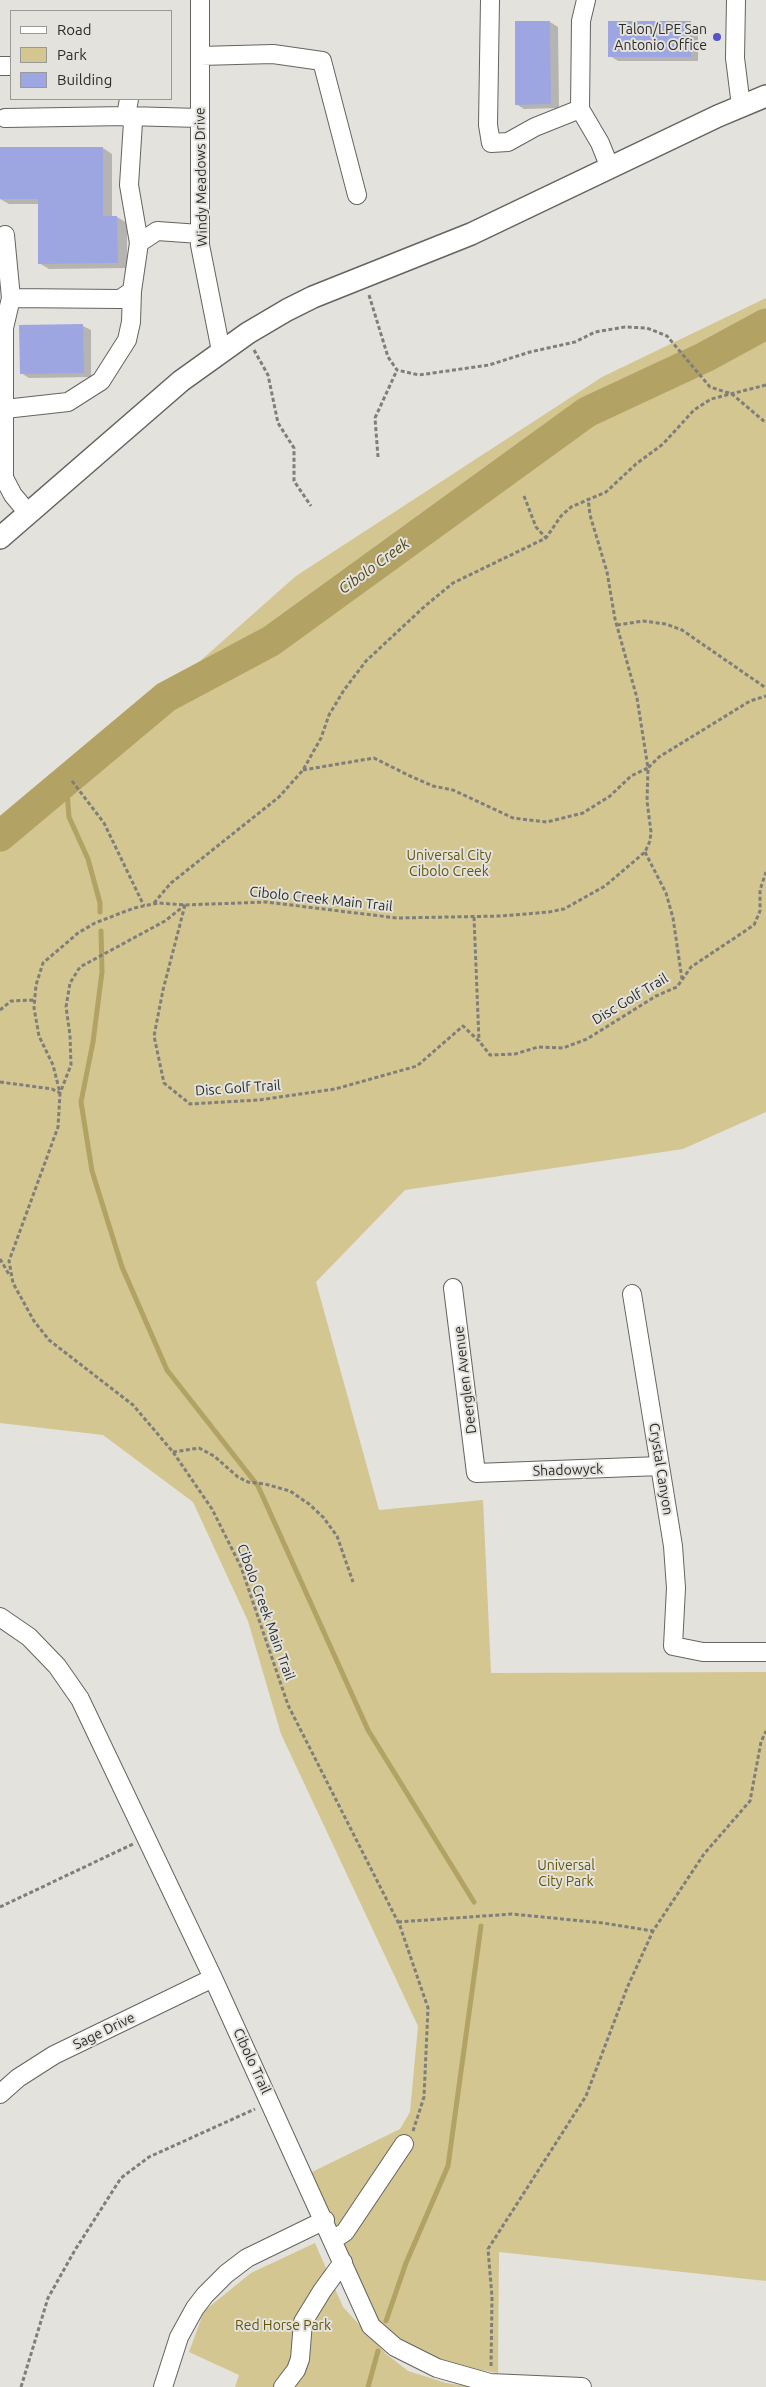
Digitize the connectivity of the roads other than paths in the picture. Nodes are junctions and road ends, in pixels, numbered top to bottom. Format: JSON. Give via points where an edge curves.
{"nodes":[{"id":1,"x":200,"y":0,"type":"edge"},
{"id":2,"x":490,"y":0,"type":"edge"},
{"id":3,"x":586,"y":0,"type":"edge"},
{"id":4,"x":736,"y":0,"type":"edge"},
{"id":5,"x":200,"y":56,"type":"junction"},
{"id":6,"x":766,"y":96,"type":"edge"},
{"id":7,"x":741,"y":106,"type":"junction"},
{"id":8,"x":128,"y":107,"type":"edge"},
{"id":9,"x":580,"y":109,"type":"junction"},
{"id":10,"x":5,"y":118,"type":"dead end"},
{"id":11,"x":200,"y":118,"type":"junction"},
{"id":12,"x":610,"y":168,"type":"junction"},
{"id":13,"x":357,"y":195,"type":"dead end"},
{"id":14,"x":200,"y":234,"type":"junction"},
{"id":15,"x":5,"y":235,"type":"dead end"},
{"id":16,"x":139,"y":243,"type":"junction"},
{"id":17,"x":132,"y":291,"type":"junction"},
{"id":18,"x":11,"y":298,"type":"junction"},
{"id":19,"x":2,"y":328,"type":"edge"},
{"id":20,"x":221,"y":351,"type":"junction"},
{"id":21,"x":5,"y":409,"type":"junction"},
{"id":22,"x":28,"y":513,"type":"junction"},
{"id":23,"x":0,"y":538,"type":"edge"},
{"id":24,"x":454,"y":1288,"type":"dead end"},
{"id":25,"x":632,"y":1294,"type":"dead end"},
{"id":26,"x":660,"y":1466,"type":"junction"},
{"id":27,"x":476,"y":1473,"type":"joint"},
{"id":28,"x":0,"y":1617,"type":"edge"},
{"id":29,"x":766,"y":1652,"type":"edge"},
{"id":30,"x":213,"y":1978,"type":"junction"},
{"id":31,"x":0,"y":2094,"type":"edge"},
{"id":32,"x":404,"y":2144,"type":"road end"},
{"id":33,"x":325,"y":2220,"type":"junction"},
{"id":34,"x":333,"y":2240,"type":"junction"},
{"id":35,"x":343,"y":2262,"type":"junction"},
{"id":36,"x":163,"y":2387,"type":"edge"},
{"id":37,"x":283,"y":2387,"type":"edge"},
{"id":38,"x":582,"y":2387,"type":"edge"}],
"edges":[{"from":1,"to":5,"type":"street","name":"Windy Meadows Drive"},
{"from":2,"to":9,"type":"street","via":[[488,125],[491,143],[508,142],[534,127]]},
{"from":3,"to":9,"type":"street","via":[[581,21]]},
{"from":4,"to":7,"type":"street","via":[[735,58]]},
{"from":5,"to":11,"type":"street","name":"Windy Meadows Drive"},
{"from":5,"to":13,"type":"street","via":[[273,54],[322,61]]},
{"from":6,"to":7,"type":"main road"},
{"from":7,"to":12,"type":"main road"},
{"from":8,"to":10,"type":"street"},
{"from":8,"to":11,"type":"street"},
{"from":8,"to":16,"type":"street","via":[[133,122],[129,185]]},
{"from":9,"to":12,"type":"street"},
{"from":11,"to":14,"type":"street","name":"Windy Meadows Drive"},
{"from":12,"to":20,"type":"main road","via":[[471,234],[312,297]]},
{"from":14,"to":16,"type":"street","via":[[157,231]]},
{"from":14,"to":20,"type":"street","name":"Windy Meadows Drive"},
{"from":15,"to":18,"type":"street"},
{"from":16,"to":17,"type":"street"},
{"from":17,"to":18,"type":"street","via":[[120,299]]},
{"from":17,"to":21,"type":"street","via":[[127,340],[100,381],[68,402]]},
{"from":18,"to":19,"type":"street"},
{"from":19,"to":21,"type":"street"},
{"from":20,"to":22,"type":"main road","via":[[181,381]]},
{"from":21,"to":22,"type":"street","via":[[4,478]]},
{"from":22,"to":23,"type":"main road"},
{"from":24,"to":27,"type":"street","name":"Deerglen Avenue"},
{"from":25,"to":26,"type":"street","name":"Crystal Canyon"},
{"from":26,"to":27,"type":"street","name":"Shadowyck"},
{"from":26,"to":29,"type":"street","name":"Crystal Canyon","via":[[673,1546],[676,1588],[673,1646],[702,1652]]},
{"from":28,"to":30,"type":"street","name":"Cibolo Trail","via":[[29,1637],[57,1666],[80,1699]]},
{"from":30,"to":31,"type":"street","name":"Sage Drive","via":[[54,2055]]},
{"from":30,"to":33,"type":"street","name":"Cibolo Trail"},
{"from":32,"to":34,"type":"street","via":[[345,2232]]},
{"from":33,"to":34,"type":"street","name":"Cibolo Trail"},
{"from":33,"to":36,"type":"street","via":[[247,2258],[205,2295],[179,2337]]},
{"from":34,"to":35,"type":"street","name":"Cibolo Trail"},
{"from":35,"to":37,"type":"street","via":[[303,2322],[300,2359]]},
{"from":35,"to":38,"type":"street","name":"Cibolo Trail","via":[[371,2326],[402,2351],[423,2362],[490,2383]]}]}
